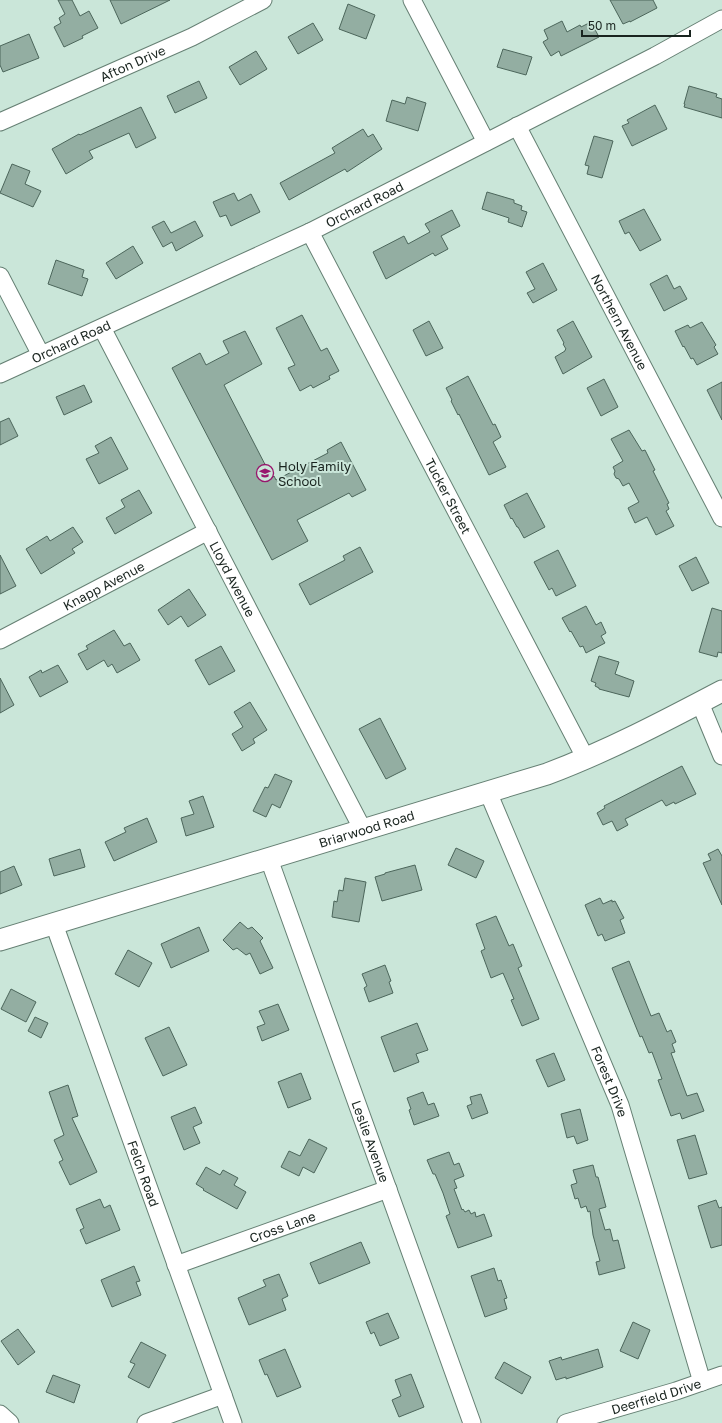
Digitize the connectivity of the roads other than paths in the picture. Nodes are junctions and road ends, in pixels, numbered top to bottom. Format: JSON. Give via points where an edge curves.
{"nodes":[{"id":1,"x":263,"y":0,"type":"edge"},
{"id":2,"x":412,"y":0,"type":"edge"},
{"id":3,"x":721,"y":21,"type":"edge"},
{"id":4,"x":0,"y":122,"type":"edge"},
{"id":5,"x":517,"y":126,"type":"junction"},
{"id":6,"x":486,"y":142,"type":"junction"},
{"id":7,"x":310,"y":232,"type":"junction"},
{"id":8,"x":0,"y":276,"type":"edge"},
{"id":9,"x":102,"y":328,"type":"junction"},
{"id":10,"x":41,"y":355,"type":"junction"},
{"id":11,"x":0,"y":374,"type":"edge"},
{"id":12,"x":722,"y":518,"type":"edge"},
{"id":13,"x":208,"y":531,"type":"junction"},
{"id":14,"x":0,"y":640,"type":"edge"},
{"id":15,"x":722,"y":691,"type":"edge"},
{"id":16,"x":700,"y":703,"type":"junction"},
{"id":17,"x":722,"y":756,"type":"edge"},
{"id":18,"x":586,"y":759,"type":"junction"},
{"id":19,"x":488,"y":792,"type":"junction"},
{"id":20,"x":363,"y":830,"type":"junction"},
{"id":21,"x":269,"y":859,"type":"junction"},
{"id":22,"x":54,"y":924,"type":"junction"},
{"id":23,"x":0,"y":940,"type":"edge"},
{"id":24,"x":388,"y":1189,"type":"junction"},
{"id":25,"x":176,"y":1265,"type":"junction"},
{"id":26,"x":722,"y":1375,"type":"edge"},
{"id":27,"x":702,"y":1382,"type":"junction"},
{"id":28,"x":223,"y":1395,"type":"junction"},
{"id":29,"x":0,"y":1414,"type":"edge"},
{"id":30,"x":10,"y":1423,"type":"edge"},
{"id":31,"x":146,"y":1423,"type":"edge"},
{"id":32,"x":233,"y":1423,"type":"edge"},
{"id":33,"x":472,"y":1423,"type":"edge"},
{"id":34,"x":566,"y":1423,"type":"edge"}],
"edges":[{"from":1,"to":4,"type":"street","name":"Afton Drive","via":[[192,37]]},
{"from":2,"to":6,"type":"street"},
{"from":3,"to":5,"type":"street","name":"Orchard Road"},
{"from":5,"to":6,"type":"street","name":"Orchard Road"},
{"from":5,"to":12,"type":"street","name":"Northern Avenue"},
{"from":6,"to":7,"type":"street","name":"Orchard Road"},
{"from":7,"to":9,"type":"street","name":"Orchard Road"},
{"from":7,"to":18,"type":"street","name":"Tucker Street"},
{"from":8,"to":10,"type":"street"},
{"from":9,"to":10,"type":"street","name":"Orchard Road"},
{"from":9,"to":13,"type":"street","name":"Lloyd Avenue"},
{"from":10,"to":11,"type":"street","name":"Orchard Road"},
{"from":13,"to":14,"type":"street","name":"Knapp Avenue"},
{"from":13,"to":20,"type":"street","name":"Lloyd Avenue"},
{"from":15,"to":16,"type":"street","name":"Briarwood Road"},
{"from":16,"to":17,"type":"street"},
{"from":16,"to":18,"type":"street","name":"Briarwood Road"},
{"from":18,"to":19,"type":"street","name":"Briarwood Road"},
{"from":19,"to":20,"type":"street","name":"Briarwood Road"},
{"from":19,"to":27,"type":"street","name":"Forest Drive","via":[[620,1105]]},
{"from":20,"to":21,"type":"street","name":"Briarwood Road"},
{"from":21,"to":22,"type":"street","name":"Briarwood Road"},
{"from":21,"to":24,"type":"street","name":"Leslie Avenue"},
{"from":22,"to":23,"type":"street","name":"Briarwood Road"},
{"from":22,"to":25,"type":"street","name":"Felch Road"},
{"from":24,"to":25,"type":"street","name":"Cross Lane"},
{"from":24,"to":33,"type":"street","name":"Leslie Avenue"},
{"from":25,"to":28,"type":"street","name":"Felch Road"},
{"from":26,"to":27,"type":"street","name":"Deerfield Drive"},
{"from":27,"to":34,"type":"street","name":"Deerfield Drive"},
{"from":28,"to":31,"type":"street"},
{"from":28,"to":32,"type":"street","name":"Felch Road"},
{"from":29,"to":30,"type":"street"}]}
